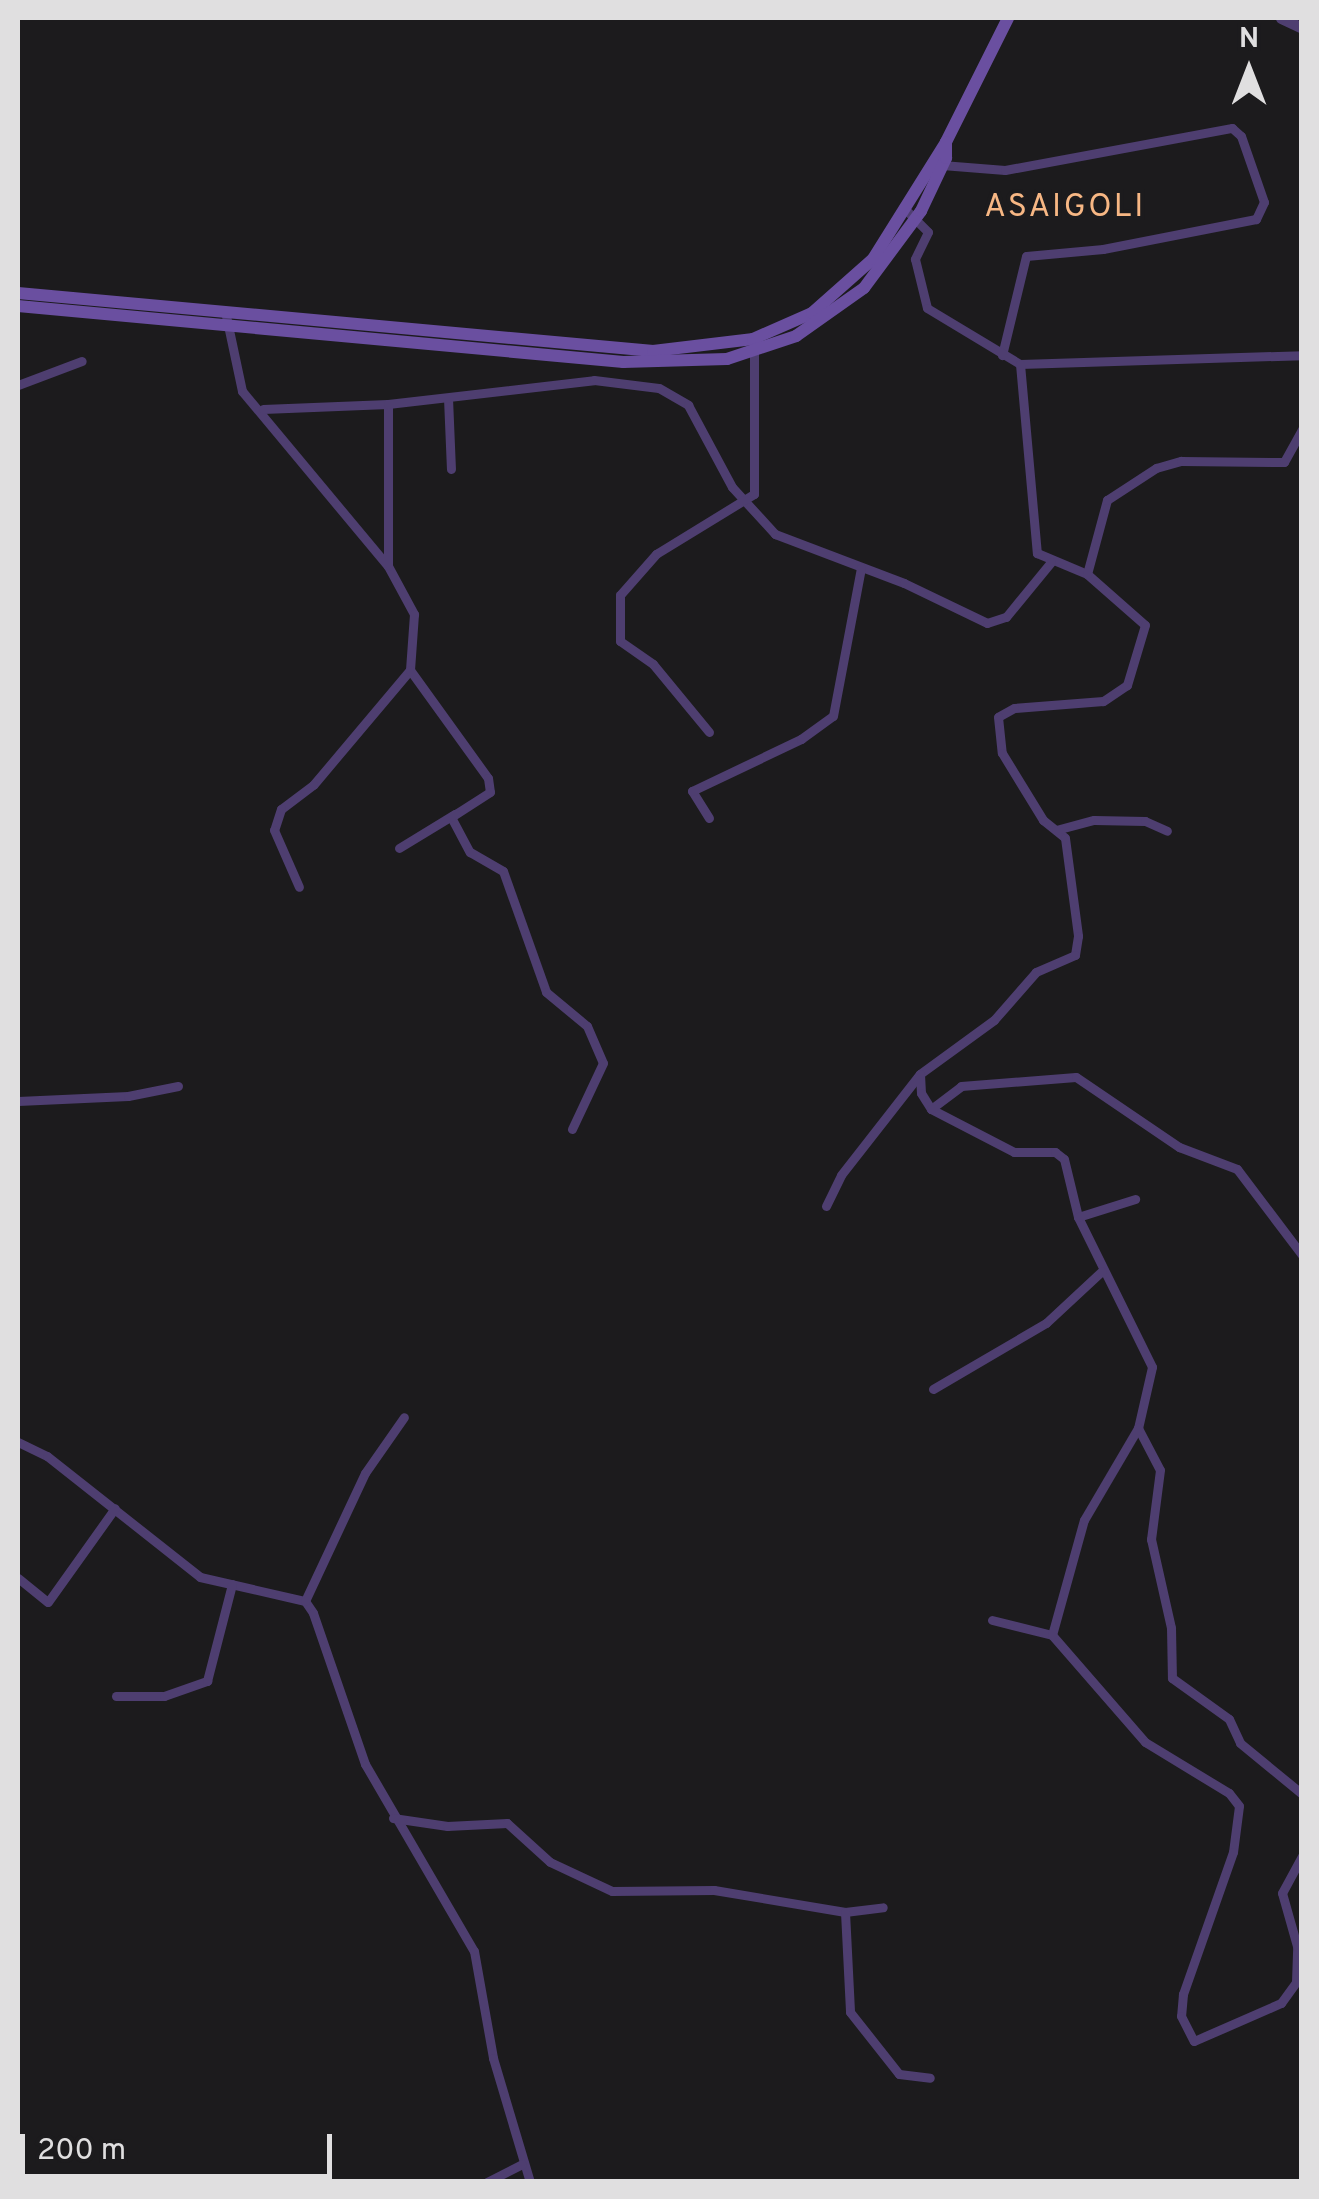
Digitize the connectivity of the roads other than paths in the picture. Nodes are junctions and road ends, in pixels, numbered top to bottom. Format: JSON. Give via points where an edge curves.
{"nodes":[{"id":1,"x":1008,"y":18,"type":"edge"},
{"id":2,"x":1282,"y":18,"type":"edge"},
{"id":3,"x":1302,"y":28,"type":"edge"},
{"id":4,"x":946,"y":142,"type":"junction"},
{"id":5,"x":942,"y":165,"type":"junction"},
{"id":6,"x":912,"y":214,"type":"junction"},
{"id":7,"x":18,"y":293,"type":"edge"},
{"id":8,"x":18,"y":306,"type":"edge"},
{"id":9,"x":226,"y":317,"type":"junction"},
{"id":10,"x":754,"y":351,"type":"junction"},
{"id":11,"x":1002,"y":354,"type":"junction"},
{"id":12,"x":1302,"y":355,"type":"edge"},
{"id":13,"x":82,"y":361,"type":"dead end"},
{"id":14,"x":1020,"y":364,"type":"junction"},
{"id":15,"x":18,"y":385,"type":"edge"},
{"id":16,"x":448,"y":398,"type":"junction"},
{"id":17,"x":388,"y":404,"type":"junction"},
{"id":18,"x":263,"y":409,"type":"junction"},
{"id":19,"x":1302,"y":429,"type":"edge"},
{"id":20,"x":452,"y":469,"type":"dead end"},
{"id":21,"x":747,"y":502,"type":"junction"},
{"id":22,"x":1051,"y":562,"type":"junction"},
{"id":23,"x":388,"y":566,"type":"junction"},
{"id":24,"x":861,"y":568,"type":"junction"},
{"id":25,"x":1087,"y":574,"type":"junction"},
{"id":26,"x":410,"y":670,"type":"junction"},
{"id":27,"x":709,"y":732,"type":"dead end"},
{"id":28,"x":452,"y":817,"type":"junction"},
{"id":29,"x":709,"y":818,"type":"dead end"},
{"id":30,"x":1056,"y":830,"type":"junction"},
{"id":31,"x":1167,"y":830,"type":"dead end"},
{"id":32,"x":399,"y":848,"type":"dead end"},
{"id":33,"x":300,"y":888,"type":"dead end"},
{"id":34,"x":920,"y":1074,"type":"junction"},
{"id":35,"x":178,"y":1086,"type":"dead end"},
{"id":36,"x":18,"y":1101,"type":"edge"},
{"id":37,"x":931,"y":1109,"type":"junction"},
{"id":38,"x":572,"y":1129,"type":"dead end"},
{"id":39,"x":1135,"y":1200,"type":"dead end"},
{"id":40,"x":826,"y":1206,"type":"dead end"},
{"id":41,"x":1078,"y":1217,"type":"junction"},
{"id":42,"x":1302,"y":1255,"type":"edge"},
{"id":43,"x":1102,"y":1271,"type":"junction"},
{"id":44,"x":933,"y":1390,"type":"dead end"},
{"id":45,"x":404,"y":1416,"type":"dead end"},
{"id":46,"x":1138,"y":1428,"type":"junction"},
{"id":47,"x":18,"y":1442,"type":"edge"},
{"id":48,"x":115,"y":1508,"type":"junction"},
{"id":49,"x":18,"y":1578,"type":"edge"},
{"id":50,"x":232,"y":1584,"type":"junction"},
{"id":51,"x":305,"y":1601,"type":"junction"},
{"id":52,"x":992,"y":1620,"type":"dead end"},
{"id":53,"x":1052,"y":1636,"type":"junction"},
{"id":54,"x":116,"y":1696,"type":"dead end"},
{"id":55,"x":1302,"y":1794,"type":"edge"},
{"id":56,"x":392,"y":1818,"type":"junction"},
{"id":57,"x":1302,"y":1856,"type":"edge"},
{"id":58,"x":883,"y":1907,"type":"dead end"},
{"id":59,"x":846,"y":1912,"type":"junction"},
{"id":60,"x":930,"y":2078,"type":"dead end"},
{"id":61,"x":522,"y":2164,"type":"junction"},
{"id":62,"x":488,"y":2182,"type":"edge"},
{"id":63,"x":530,"y":2182,"type":"edge"}],
"edges":[{"from":1,"to":4,"type":"main road"},
{"from":2,"to":3,"type":"street"},
{"from":4,"to":5,"type":"main road"},
{"from":4,"to":6,"type":"main road"},
{"from":5,"to":6,"type":"main road"},
{"from":5,"to":11,"type":"street","via":[[1004,170],[1232,128],[1242,136],[1264,202],[1256,219],[1026,256]]},
{"from":6,"to":9,"type":"main road","via":[[825,304],[769,334],[717,348],[616,349]]},
{"from":6,"to":10,"type":"main road","via":[[885,266],[836,311]]},
{"from":6,"to":11,"type":"street","via":[[928,232],[915,260],[927,308]]},
{"from":7,"to":9,"type":"main road"},
{"from":8,"to":9,"type":"main road"},
{"from":9,"to":10,"type":"main road","via":[[622,362],[683,363]]},
{"from":9,"to":18,"type":"street","via":[[242,391]]},
{"from":10,"to":21,"type":"street","via":[[757,467]]},
{"from":11,"to":14,"type":"street"},
{"from":12,"to":14,"type":"street"},
{"from":13,"to":15,"type":"street"},
{"from":14,"to":22,"type":"street","via":[[1037,553]]},
{"from":16,"to":17,"type":"street"},
{"from":16,"to":20,"type":"street"},
{"from":16,"to":21,"type":"street","via":[[594,380],[659,388],[688,405],[732,487]]},
{"from":17,"to":18,"type":"street"},
{"from":17,"to":23,"type":"street"},
{"from":18,"to":23,"type":"street"},
{"from":19,"to":25,"type":"street","via":[[1284,462],[1181,461],[1156,468],[1106,500]]},
{"from":21,"to":24,"type":"street","via":[[775,534]]},
{"from":21,"to":27,"type":"street","via":[[656,554],[620,596],[620,642],[654,664]]},
{"from":22,"to":24,"type":"street","via":[[1006,617],[987,624]]},
{"from":22,"to":25,"type":"street"},
{"from":23,"to":26,"type":"street","via":[[414,614]]},
{"from":24,"to":29,"type":"street","via":[[832,716],[801,739],[692,791]]},
{"from":25,"to":30,"type":"street","via":[[1145,625],[1127,685],[1103,701],[1014,708],[998,717],[1002,754]]},
{"from":26,"to":28,"type":"street","via":[[488,778],[490,792]]},
{"from":26,"to":33,"type":"street","via":[[313,785],[281,809],[274,830]]},
{"from":28,"to":32,"type":"street"},
{"from":28,"to":38,"type":"street","via":[[470,852],[503,871],[546,992],[587,1026],[603,1063]]},
{"from":30,"to":31,"type":"street","via":[[1082,820],[1145,820]]},
{"from":30,"to":34,"type":"street","via":[[1065,838],[1078,936],[1074,956],[1036,972],[994,1020]]},
{"from":34,"to":37,"type":"street"},
{"from":34,"to":40,"type":"street","via":[[841,1175]]},
{"from":35,"to":36,"type":"street","via":[[128,1096]]},
{"from":37,"to":41,"type":"street","via":[[1014,1152],[1055,1152],[1064,1159]]},
{"from":37,"to":42,"type":"street","via":[[961,1086],[1076,1078],[1178,1147],[1237,1169]]},
{"from":39,"to":41,"type":"street"},
{"from":41,"to":43,"type":"street"},
{"from":43,"to":44,"type":"street","via":[[1046,1322]]},
{"from":43,"to":46,"type":"street","via":[[1152,1367]]},
{"from":45,"to":51,"type":"street","via":[[365,1472]]},
{"from":46,"to":53,"type":"street","via":[[1084,1520]]},
{"from":46,"to":55,"type":"street","via":[[1162,1484],[1151,1539],[1171,1628],[1172,1678],[1229,1719],[1240,1743]]},
{"from":47,"to":48,"type":"street"},
{"from":48,"to":49,"type":"street","via":[[48,1602]]},
{"from":48,"to":50,"type":"street","via":[[200,1577]]},
{"from":50,"to":51,"type":"street"},
{"from":50,"to":54,"type":"street","via":[[208,1680],[164,1696]]},
{"from":51,"to":56,"type":"street"},
{"from":52,"to":53,"type":"street"},
{"from":53,"to":57,"type":"street","via":[[1145,1742],[1230,1793],[1240,1806],[1233,1852],[1183,1994],[1181,2016],[1194,2041],[1281,2003],[1296,1982],[1296,1946],[1282,1893]]},
{"from":56,"to":59,"type":"street","via":[[447,1826],[507,1824],[550,1862],[612,1891],[714,1890]]},
{"from":56,"to":61,"type":"street","via":[[474,1951]]},
{"from":58,"to":59,"type":"street"},
{"from":59,"to":60,"type":"street","via":[[850,2012],[899,2074]]},
{"from":61,"to":62,"type":"street"},
{"from":61,"to":63,"type":"street"}]}
